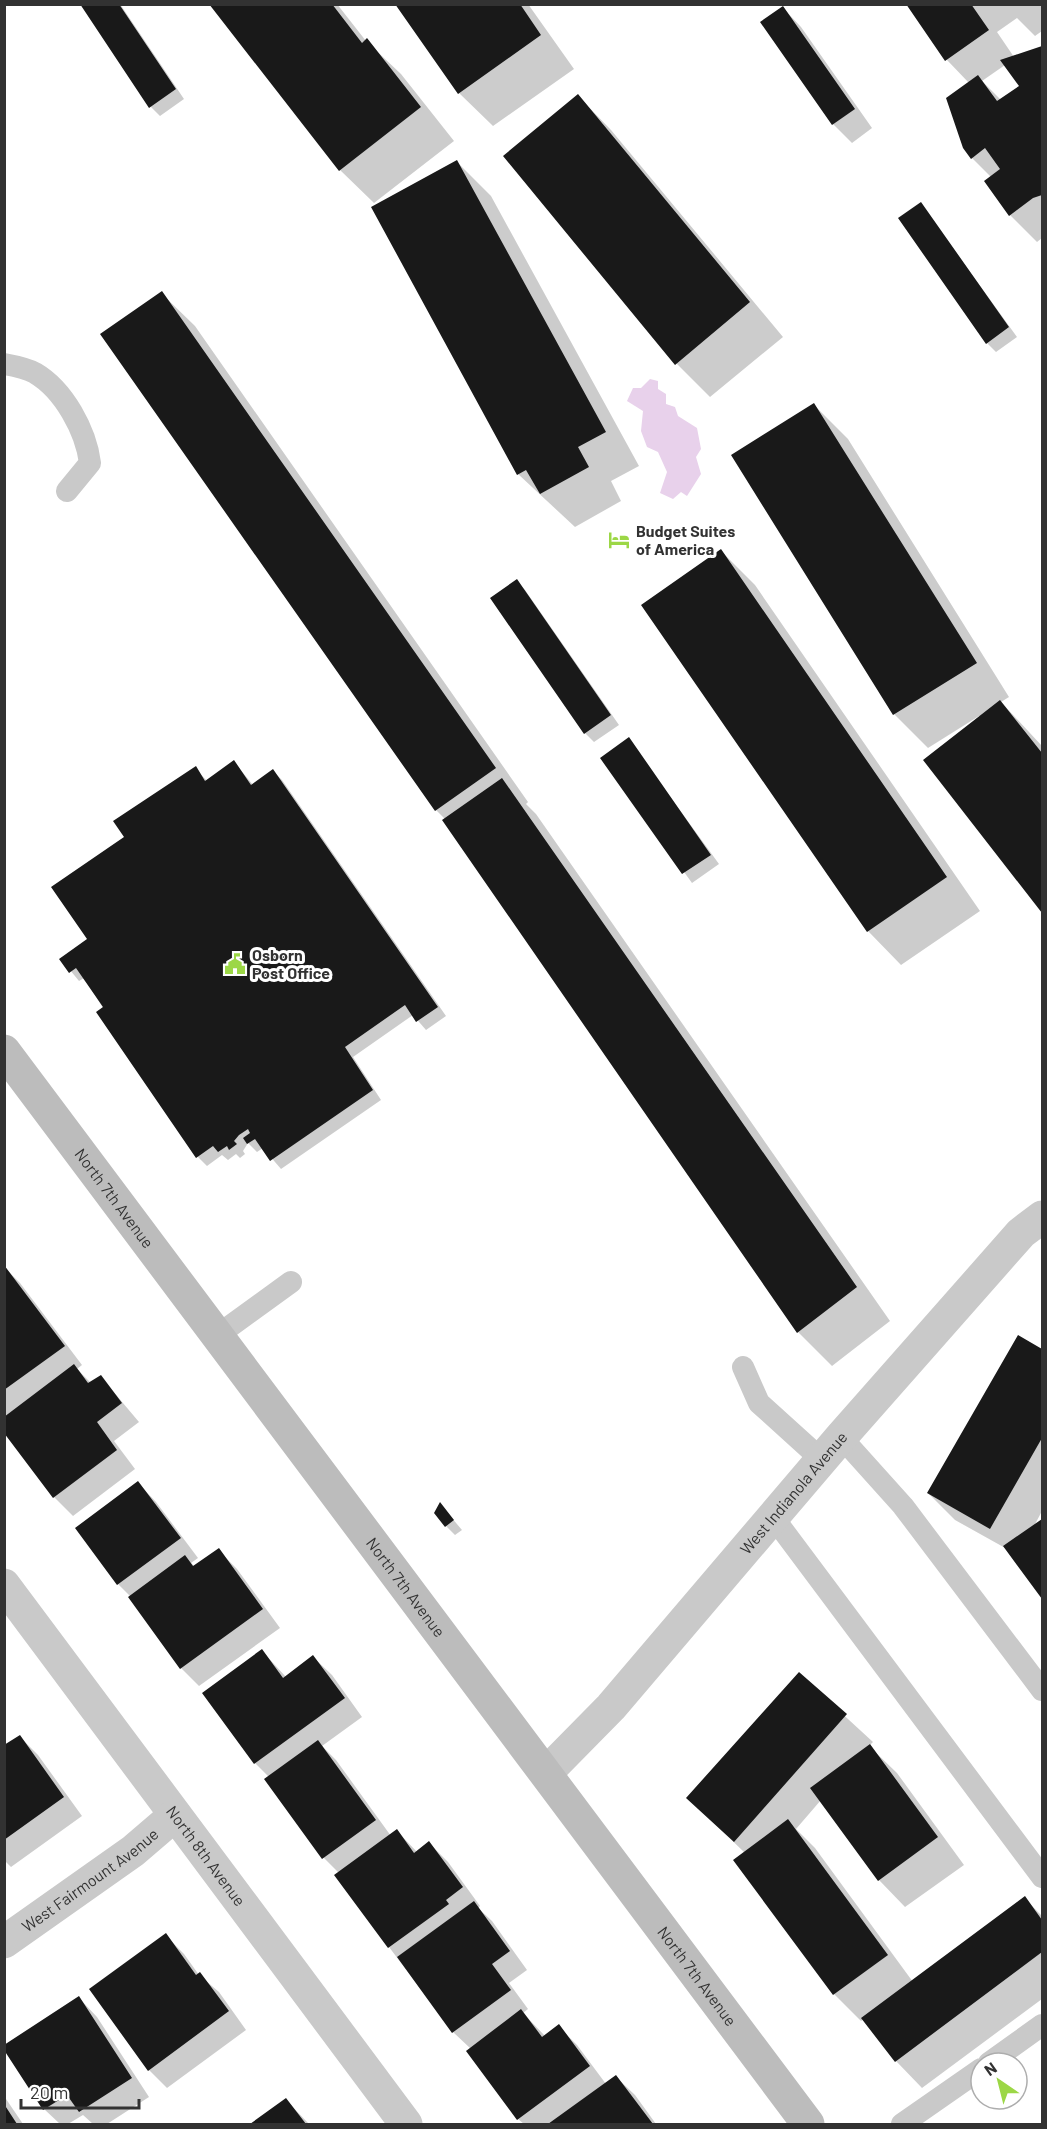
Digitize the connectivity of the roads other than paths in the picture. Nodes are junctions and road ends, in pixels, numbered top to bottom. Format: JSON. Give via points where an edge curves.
{"nodes":[{"id":1,"x":4,"y":364,"type":"edge"},
{"id":2,"x":67,"y":490,"type":"dead end"},
{"id":3,"x":4,"y":1051,"type":"edge"},
{"id":4,"x":1042,"y":1217,"type":"edge"},
{"id":5,"x":291,"y":1282,"type":"dead end"},
{"id":6,"x":218,"y":1335,"type":"junction"},
{"id":7,"x":743,"y":1367,"type":"dead end"},
{"id":8,"x":832,"y":1448,"type":"junction"},
{"id":9,"x":773,"y":1517,"type":"junction"},
{"id":10,"x":4,"y":1586,"type":"edge"},
{"id":11,"x":1042,"y":1689,"type":"edge"},
{"id":12,"x":546,"y":1773,"type":"junction"},
{"id":13,"x":176,"y":1815,"type":"junction"},
{"id":14,"x":1042,"y":1877,"type":"edge"},
{"id":15,"x":4,"y":1942,"type":"edge"},
{"id":16,"x":1042,"y":2025,"type":"edge"},
{"id":17,"x":1006,"y":2051,"type":"edge"},
{"id":18,"x":969,"y":2077,"type":"edge"},
{"id":19,"x":406,"y":2124,"type":"edge"},
{"id":20,"x":808,"y":2124,"type":"edge"},
{"id":21,"x":902,"y":2124,"type":"edge"}],
"edges":[{"from":1,"to":2,"type":"lane","via":[[22,367],[44,380],[62,399],[83,433],[90,463]]},
{"from":3,"to":6,"type":"main road","name":"North 7th Avenue"},
{"from":4,"to":8,"type":"street","name":"West Indianola Avenue","via":[[1021,1233]]},
{"from":5,"to":6,"type":"lane"},
{"from":6,"to":12,"type":"main road","name":"North 7th Avenue"},
{"from":7,"to":8,"type":"lane","via":[[759,1403]]},
{"from":8,"to":9,"type":"street","name":"West Indianola Avenue"},
{"from":8,"to":11,"type":"lane","via":[[903,1506]]},
{"from":9,"to":12,"type":"street","name":"West Indianola Avenue","via":[[611,1707]]},
{"from":9,"to":14,"type":"lane"},
{"from":10,"to":13,"type":"street","name":"North 8th Avenue"},
{"from":12,"to":20,"type":"main road","name":"North 7th Avenue"},
{"from":13,"to":15,"type":"street","name":"West Fairmount Avenue","via":[[133,1851]]},
{"from":13,"to":19,"type":"street","name":"North 8th Avenue"},
{"from":16,"to":17,"type":"lane"},
{"from":18,"to":21,"type":"lane"}]}
